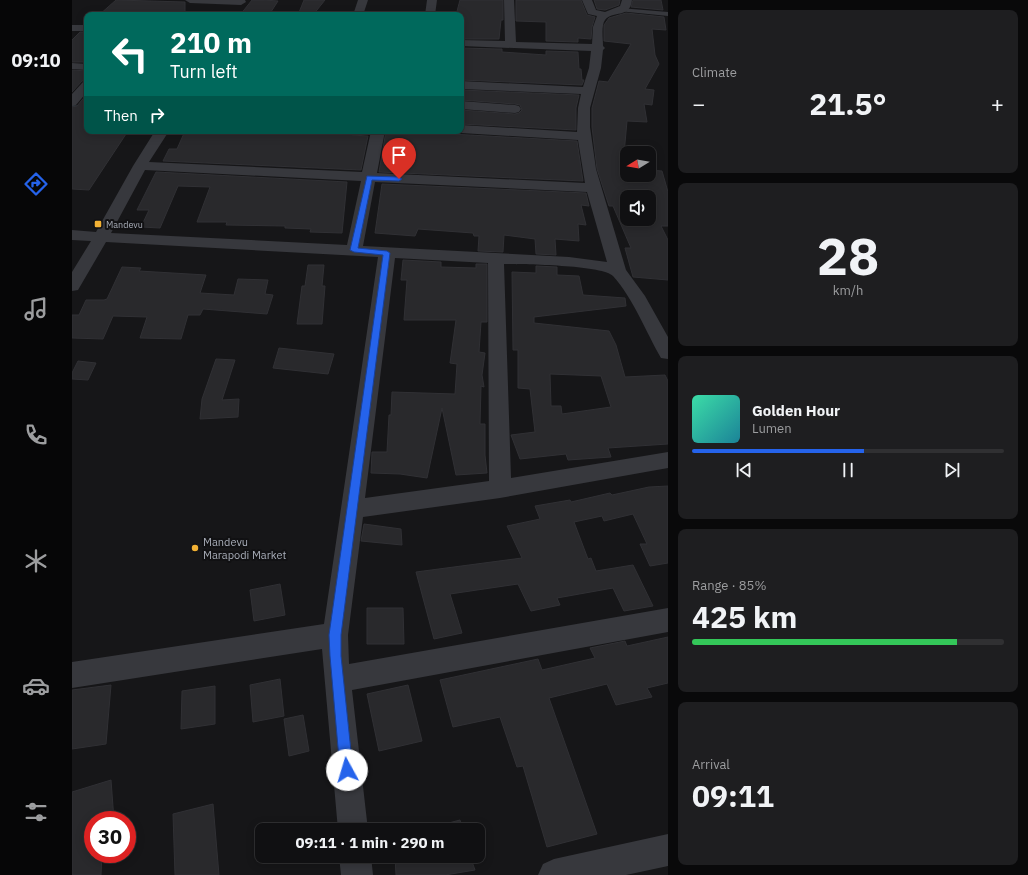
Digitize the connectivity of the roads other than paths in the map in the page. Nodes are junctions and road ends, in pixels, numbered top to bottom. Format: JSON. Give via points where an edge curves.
{"nodes":[{"id":1,"x":190,"y":0,"type":"edge"},
{"id":2,"x":362,"y":0,"type":"edge"},
{"id":3,"x":432,"y":0,"type":"edge"},
{"id":4,"x":509,"y":0,"type":"edge"},
{"id":5,"x":586,"y":0,"type":"edge"},
{"id":6,"x":627,"y":0,"type":"edge"},
{"id":7,"x":240,"y":4,"type":"edge"},
{"id":8,"x":620,"y":10,"type":"junction"},
{"id":9,"x":359,"y":12,"type":"edge"},
{"id":10,"x":430,"y":12,"type":"edge"},
{"id":11,"x":668,"y":14,"type":"edge"},
{"id":12,"x":606,"y":15,"type":"junction"},
{"id":13,"x":72,"y":28,"type":"edge"},
{"id":14,"x":84,"y":28,"type":"edge"},
{"id":15,"x":464,"y":43,"type":"edge"},
{"id":16,"x":511,"y":44,"type":"junction"},
{"id":17,"x":598,"y":48,"type":"junction"},
{"id":18,"x":72,"y":66,"type":"edge"},
{"id":19,"x":84,"y":67,"type":"edge"},
{"id":20,"x":464,"y":86,"type":"edge"},
{"id":21,"x":84,"y":88,"type":"edge"},
{"id":22,"x":588,"y":91,"type":"junction"},
{"id":23,"x":72,"y":102,"type":"edge"},
{"id":24,"x":464,"y":105,"type":"edge"},
{"id":25,"x":516,"y":109,"type":"dead end"},
{"id":26,"x":464,"y":129,"type":"edge"},
{"id":27,"x":160,"y":134,"type":"edge"},
{"id":28,"x":377,"y":134,"type":"edge"},
{"id":29,"x":583,"y":136,"type":"junction"},
{"id":30,"x":140,"y":166,"type":"junction"},
{"id":31,"x":369,"y":178,"type":"junction"},
{"id":32,"x":594,"y":188,"type":"junction"},
{"id":33,"x":72,"y":235,"type":"edge"},
{"id":34,"x":101,"y":237,"type":"junction"},
{"id":35,"x":354,"y":250,"type":"junction"},
{"id":36,"x":387,"y":253,"type":"junction"},
{"id":37,"x":496,"y":259,"type":"junction"},
{"id":38,"x":618,"y":271,"type":"junction"},
{"id":39,"x":72,"y":286,"type":"edge"},
{"id":40,"x":668,"y":353,"type":"edge"},
{"id":41,"x":668,"y":460,"type":"edge"},
{"id":42,"x":500,"y":489,"type":"junction"},
{"id":43,"x":352,"y":509,"type":"junction"},
{"id":44,"x":668,"y":620,"type":"edge"},
{"id":45,"x":335,"y":635,"type":"junction"},
{"id":46,"x":72,"y":675,"type":"edge"},
{"id":47,"x":338,"y":679,"type":"junction"},
{"id":48,"x":352,"y":823,"type":"edge"},
{"id":49,"x":668,"y":850,"type":"edge"},
{"id":50,"x":554,"y":875,"type":"edge"}],
"edges":[{"from":1,"to":7,"type":"street"},
{"from":2,"to":9,"type":"street"},
{"from":3,"to":10,"type":"street"},
{"from":4,"to":16,"type":"street"},
{"from":5,"to":12,"type":"street","via":[[592,12]]},
{"from":6,"to":8,"type":"street","via":[[626,6]]},
{"from":8,"to":11,"type":"lane"},
{"from":8,"to":12,"type":"street"},
{"from":12,"to":17,"type":"street","via":[[599,21]]},
{"from":13,"to":14,"type":"street"},
{"from":15,"to":16,"type":"street"},
{"from":16,"to":17,"type":"street"},
{"from":17,"to":22,"type":"street","via":[[596,66]]},
{"from":18,"to":19,"type":"street"},
{"from":20,"to":22,"type":"street"},
{"from":21,"to":23,"type":"street"},
{"from":22,"to":29,"type":"street","via":[[584,107]]},
{"from":24,"to":25,"type":"street"},
{"from":26,"to":29,"type":"street"},
{"from":27,"to":30,"type":"street"},
{"from":28,"to":31,"type":"street"},
{"from":29,"to":32,"type":"street"},
{"from":30,"to":31,"type":"street"},
{"from":30,"to":34,"type":"street"},
{"from":31,"to":32,"type":"street"},
{"from":31,"to":35,"type":"street"},
{"from":32,"to":38,"type":"street"},
{"from":33,"to":34,"type":"street"},
{"from":34,"to":35,"type":"street"},
{"from":34,"to":39,"type":"street"},
{"from":35,"to":36,"type":"street"},
{"from":36,"to":37,"type":"street"},
{"from":36,"to":43,"type":"street"},
{"from":37,"to":38,"type":"street","via":[[569,262],[602,266]]},
{"from":37,"to":42,"type":"street"},
{"from":38,"to":40,"type":"street","via":[[636,296]]},
{"from":41,"to":42,"type":"street"},
{"from":42,"to":43,"type":"street"},
{"from":43,"to":45,"type":"street"},
{"from":44,"to":47,"type":"street"},
{"from":45,"to":46,"type":"street"},
{"from":45,"to":47,"type":"street"},
{"from":47,"to":48,"type":"street"},
{"from":49,"to":50,"type":"street"}]}
